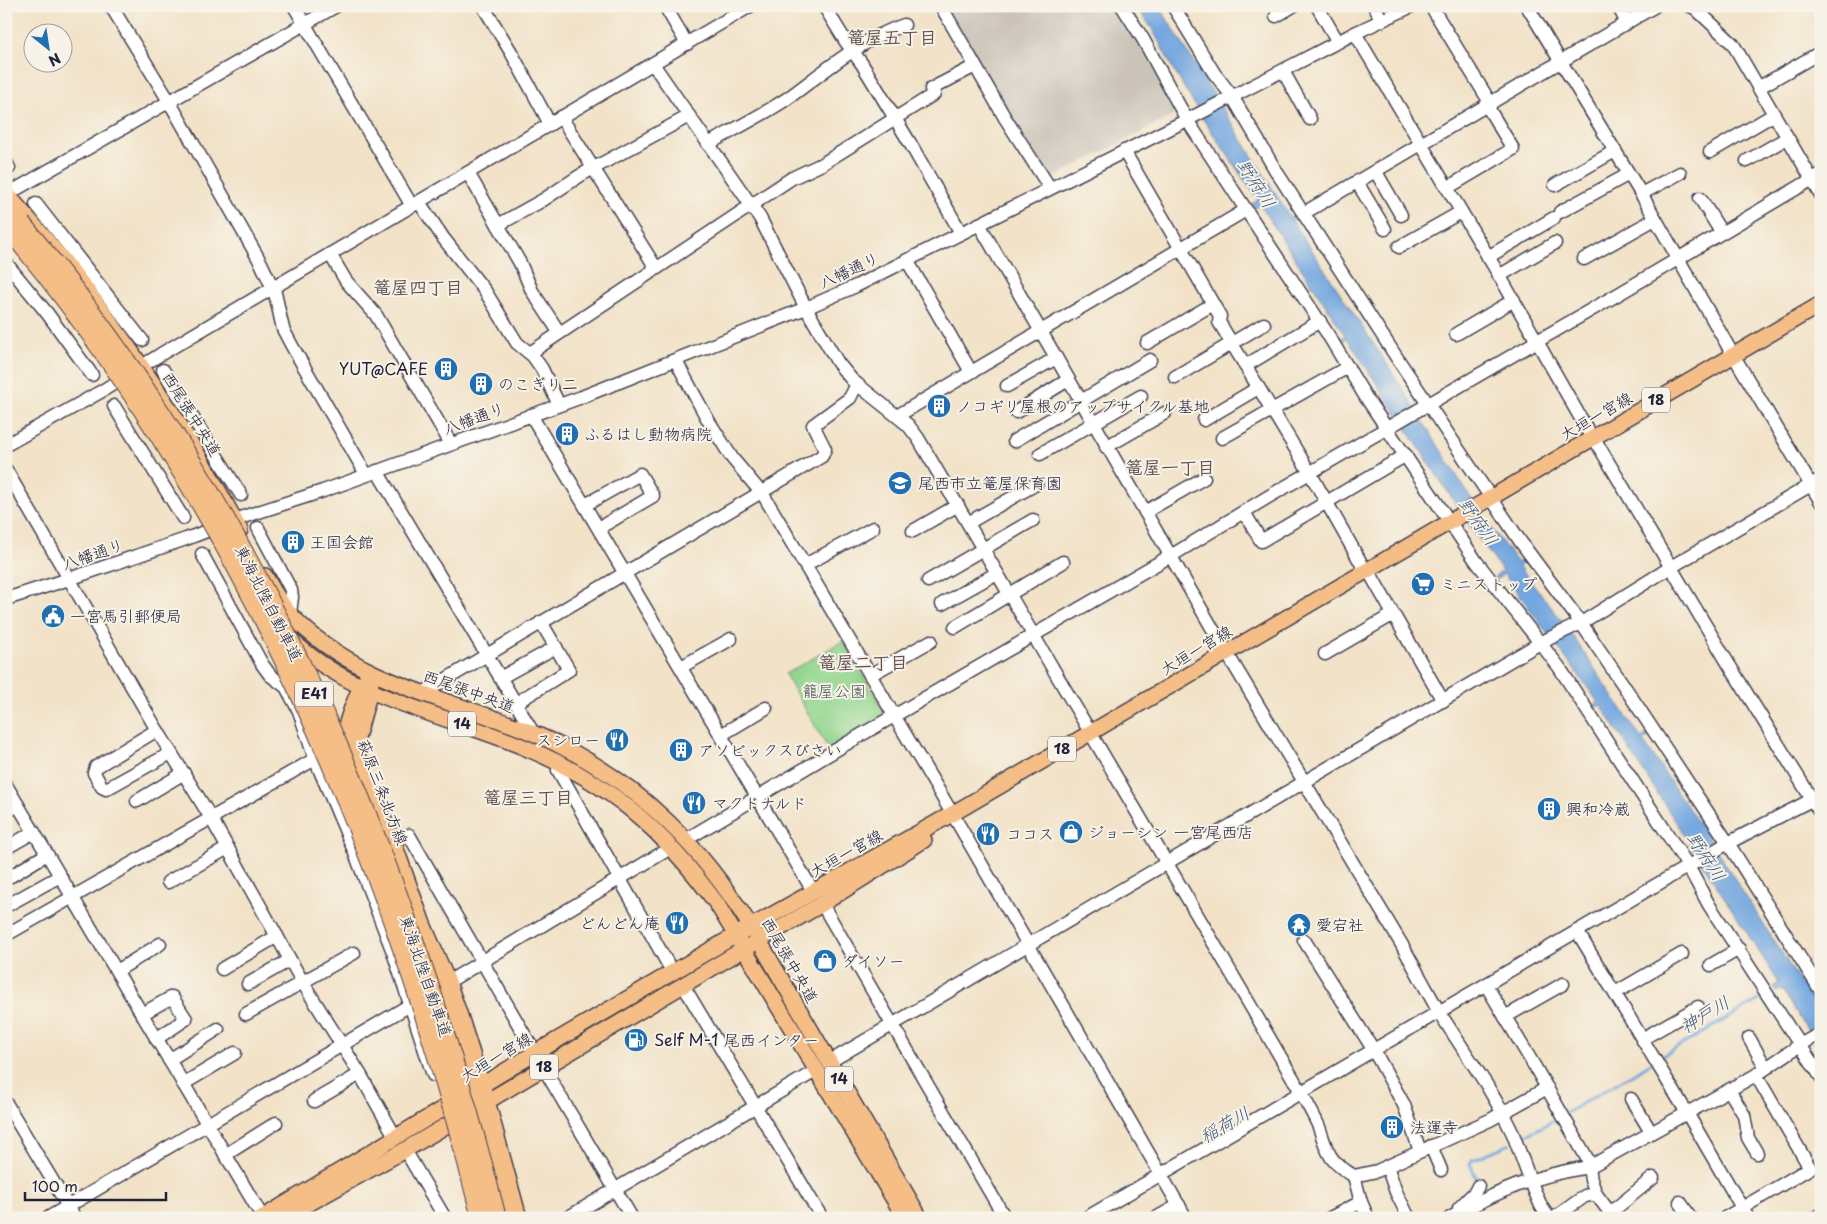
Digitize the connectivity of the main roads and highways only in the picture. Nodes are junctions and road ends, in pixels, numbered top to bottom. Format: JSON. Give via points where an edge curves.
{"nodes":[{"id":1,"x":7,"y":197,"type":"edge"},
{"id":2,"x":6,"y":227,"type":"edge"},
{"id":3,"x":6,"y":240,"type":"edge"},
{"id":4,"x":1821,"y":304,"type":"edge"},
{"id":5,"x":1821,"y":314,"type":"edge"},
{"id":6,"x":1736,"y":359,"type":"junction"},
{"id":7,"x":372,"y":673,"type":"junction"},
{"id":8,"x":365,"y":689,"type":"junction"},
{"id":9,"x":954,"y":817,"type":"junction"},
{"id":10,"x":751,"y":927,"type":"junction"},
{"id":11,"x":736,"y":935,"type":"junction"},
{"id":12,"x":759,"y":940,"type":"junction"},
{"id":13,"x":744,"y":949,"type":"junction"},
{"id":14,"x":823,"y":1066,"type":"junction"},
{"id":15,"x":477,"y":1088,"type":"junction"},
{"id":16,"x":482,"y":1104,"type":"junction"},
{"id":17,"x":262,"y":1218,"type":"edge"},
{"id":18,"x":283,"y":1218,"type":"edge"},
{"id":19,"x":481,"y":1218,"type":"edge"},
{"id":20,"x":497,"y":1218,"type":"edge"},
{"id":21,"x":506,"y":1218,"type":"edge"},
{"id":22,"x":519,"y":1218,"type":"edge"},
{"id":23,"x":905,"y":1218,"type":"edge"},
{"id":24,"x":920,"y":1218,"type":"edge"}],
"edges":[{"from":1,"to":7,"type":"main road","name":"西尾張中央道","number":"14","via":[[86,278],[190,442],[264,575],[290,614],[329,646]]},
{"from":1,"to":20,"type":"highway","name":"東海北陸自動車道","number":"E41","bridge":true,"via":[[97,319],[175,433],[256,575],[298,661],[352,779],[404,910],[443,1024]]},
{"from":2,"to":19,"type":"highway","name":"東海北陸自動車道","number":"E41","bridge":true,"via":[[86,328],[167,448],[242,580],[289,676],[346,803],[387,907],[448,1091]]},
{"from":3,"to":8,"type":"main road","name":"西尾張中央道","number":"14","via":[[53,309],[115,382],[159,463],[244,586],[272,621],[305,652]]},
{"from":4,"to":6,"type":"main road","name":"大垣一宮線","number":"18"},
{"from":5,"to":6,"type":"main road","name":"大垣一宮線","number":"18"},
{"from":6,"to":9,"type":"main road","name":"大垣一宮線","number":"18"},
{"from":7,"to":8,"type":"main road","name":"萩原三条北方線"},
{"from":7,"to":10,"type":"main road","name":"西尾張中央道","number":"14","via":[[534,734],[580,756],[621,782],[687,839],[723,884]]},
{"from":8,"to":11,"type":"main road","name":"西尾張中央道","number":"14","via":[[518,745],[591,780],[631,809],[672,848]]},
{"from":8,"to":15,"type":"main road","name":"萩原三条北方線","via":[[357,731],[359,762],[448,982]]},
{"from":8,"to":15,"type":"main road","name":"萩原三条北方線","via":[[345,732],[345,748]]},
{"from":9,"to":10,"type":"main road","name":"大垣一宮線","number":"18"},
{"from":9,"to":12,"type":"main road","name":"大垣一宮線","number":"18","via":[[822,904]]},
{"from":10,"to":11,"type":"main road","name":"大垣一宮線","number":"18"},
{"from":10,"to":12,"type":"main road","name":"西尾張中央道","number":"14"},
{"from":11,"to":13,"type":"main road","name":"西尾張中央道","number":"14"},
{"from":11,"to":15,"type":"main road","name":"大垣一宮線","number":"18"},
{"from":12,"to":13,"type":"main road","name":"大垣一宮線","number":"18"},
{"from":12,"to":14,"type":"main road","name":"西尾張中央道","number":"14"},
{"from":13,"to":14,"type":"main road","name":"西尾張中央道","number":"14"},
{"from":13,"to":16,"type":"main road","name":"大垣一宮線","number":"18"},
{"from":14,"to":23,"type":"main road","name":"西尾張中央道","number":"14"},
{"from":14,"to":24,"type":"main road","name":"西尾張中央道","number":"14"},
{"from":15,"to":16,"type":"main road","name":"萩原三条北方線"},
{"from":15,"to":17,"type":"main road","name":"大垣一宮線","number":"18"},
{"from":16,"to":18,"type":"main road","name":"大垣一宮線","number":"18"},
{"from":16,"to":21,"type":"main road","name":"萩原三条北方線"},
{"from":16,"to":22,"type":"main road","name":"萩原三条北方線"}]}
